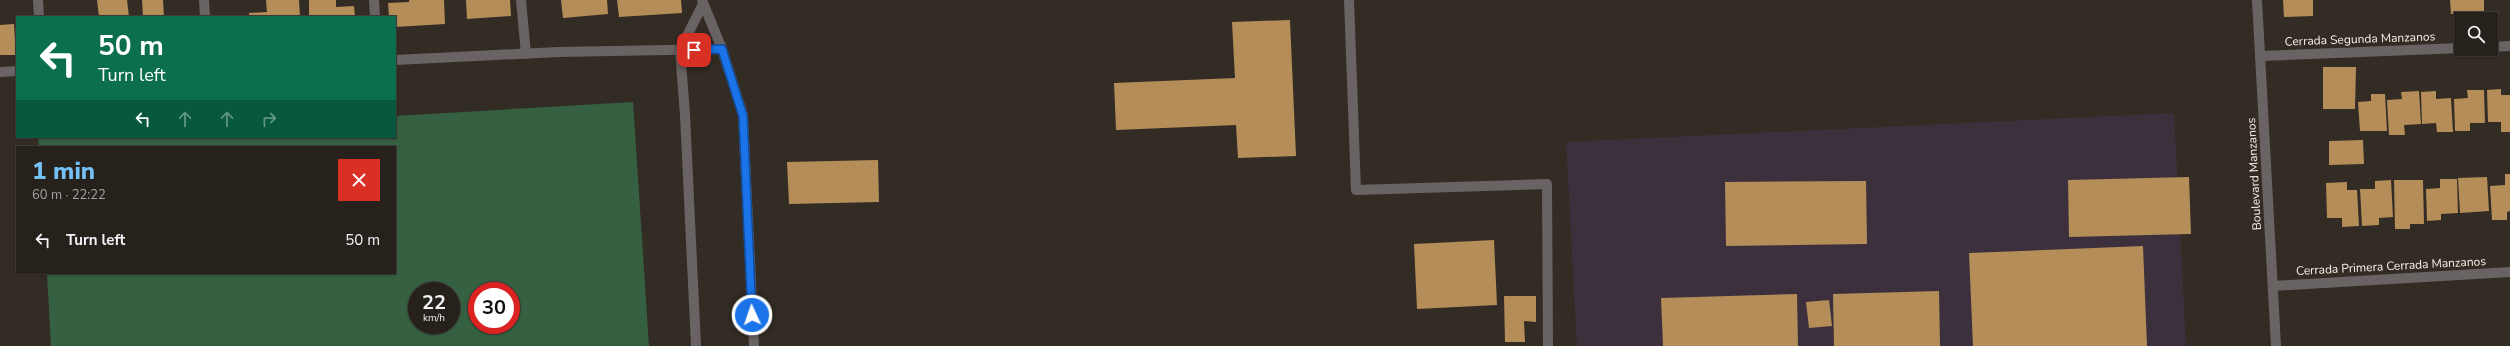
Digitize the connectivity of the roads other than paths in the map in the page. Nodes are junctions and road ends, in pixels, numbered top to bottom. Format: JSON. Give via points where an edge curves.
{"nodes":[{"id":1,"x":38,"y":0,"type":"edge"},
{"id":2,"x":204,"y":0,"type":"edge"},
{"id":3,"x":374,"y":0,"type":"edge"},
{"id":4,"x":521,"y":0,"type":"edge"},
{"id":5,"x":1349,"y":0,"type":"edge"},
{"id":6,"x":2257,"y":0,"type":"edge"},
{"id":7,"x":702,"y":2,"type":"edge"},
{"id":8,"x":39,"y":16,"type":"edge"},
{"id":9,"x":205,"y":16,"type":"edge"},
{"id":10,"x":375,"y":16,"type":"edge"},
{"id":11,"x":2510,"y":46,"type":"edge"},
{"id":12,"x":2498,"y":47,"type":"edge"},
{"id":13,"x":2454,"y":48,"type":"edge"},
{"id":14,"x":722,"y":49,"type":"junction"},
{"id":15,"x":680,"y":50,"type":"junction"},
{"id":16,"x":526,"y":54,"type":"junction"},
{"id":17,"x":2260,"y":56,"type":"junction"},
{"id":18,"x":396,"y":60,"type":"edge"},
{"id":19,"x":16,"y":71,"type":"edge"},
{"id":20,"x":0,"y":72,"type":"edge"},
{"id":21,"x":2510,"y":272,"type":"edge"},
{"id":22,"x":2272,"y":286,"type":"junction"},
{"id":23,"x":696,"y":346,"type":"edge"},
{"id":24,"x":754,"y":346,"type":"edge"},
{"id":25,"x":1548,"y":346,"type":"edge"},
{"id":26,"x":2276,"y":346,"type":"edge"}],
"edges":[{"from":1,"to":8,"type":"street"},
{"from":2,"to":9,"type":"street"},
{"from":3,"to":10,"type":"street"},
{"from":4,"to":16,"type":"street"},
{"from":5,"to":25,"type":"street","via":[[1356,190],[1547,184]]},
{"from":6,"to":17,"type":"street","name":"Boulevard Manzanos"},
{"from":7,"to":14,"type":"street"},
{"from":7,"to":15,"type":"street"},
{"from":11,"to":12,"type":"street"},
{"from":13,"to":17,"type":"street","name":"Cerrada Segunda Manzanos"},
{"from":14,"to":15,"type":"street"},
{"from":14,"to":24,"type":"street","via":[[743,116]]},
{"from":15,"to":16,"type":"street"},
{"from":15,"to":23,"type":"street"},
{"from":16,"to":18,"type":"street"},
{"from":17,"to":22,"type":"street","name":"Boulevard Manzanos"},
{"from":19,"to":20,"type":"street"},
{"from":21,"to":22,"type":"street","name":"Cerrada Primera Cerrada Manzanos"},
{"from":22,"to":26,"type":"street","name":"Boulevard Manzanos"}]}
